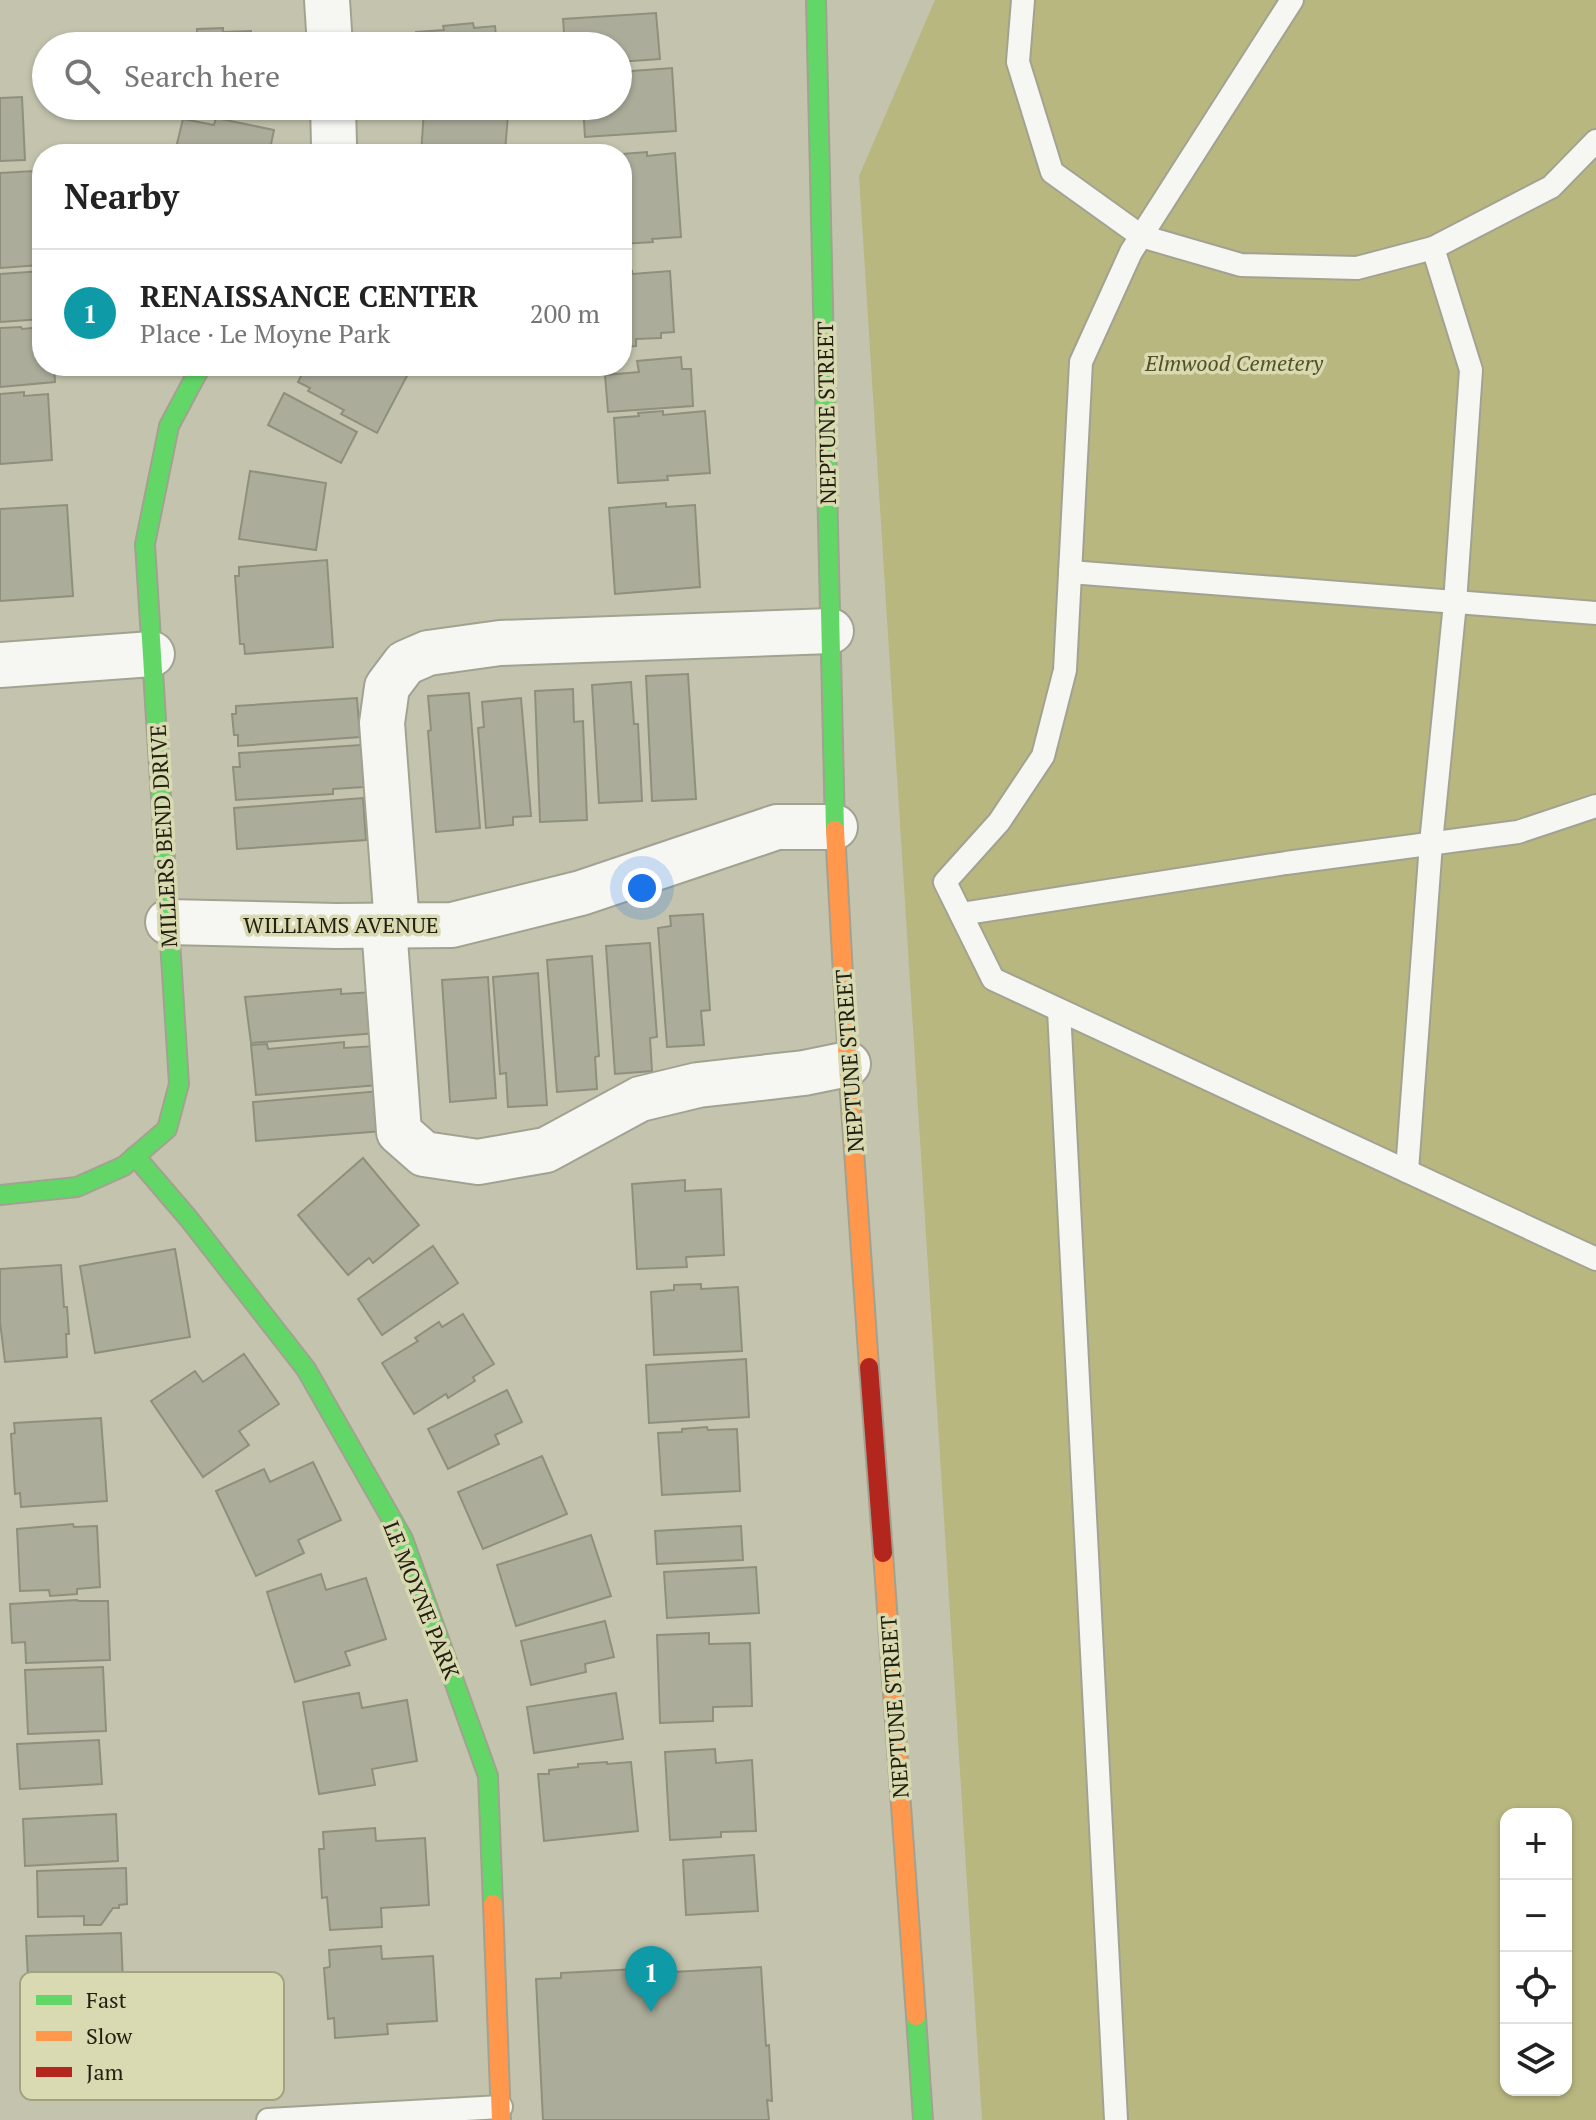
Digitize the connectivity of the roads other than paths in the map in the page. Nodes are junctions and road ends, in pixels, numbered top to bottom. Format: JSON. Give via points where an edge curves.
{"nodes":[{"id":1,"x":327,"y":0,"type":"edge"},
{"id":2,"x":816,"y":0,"type":"edge"},
{"id":3,"x":1023,"y":0,"type":"edge"},
{"id":4,"x":1292,"y":0,"type":"edge"},
{"id":5,"x":329,"y":32,"type":"edge"},
{"id":6,"x":333,"y":120,"type":"edge"},
{"id":7,"x":1596,"y":141,"type":"edge"},
{"id":8,"x":334,"y":144,"type":"edge"},
{"id":9,"x":1141,"y":236,"type":"junction"},
{"id":10,"x":1433,"y":248,"type":"junction"},
{"id":11,"x":196,"y":376,"type":"edge"},
{"id":12,"x":1070,"y":572,"type":"junction"},
{"id":13,"x":1455,"y":603,"type":"junction"},
{"id":14,"x":1596,"y":613,"type":"edge"},
{"id":15,"x":831,"y":631,"type":"junction"},
{"id":16,"x":152,"y":654,"type":"junction"},
{"id":17,"x":0,"y":665,"type":"edge"},
{"id":18,"x":1596,"y":806,"type":"edge"},
{"id":19,"x":835,"y":827,"type":"junction"},
{"id":20,"x":1431,"y":843,"type":"junction"},
{"id":21,"x":961,"y":914,"type":"junction"},
{"id":22,"x":168,"y":922,"type":"junction"},
{"id":23,"x":391,"y":925,"type":"junction"},
{"id":24,"x":1059,"y":1010,"type":"junction"},
{"id":25,"x":848,"y":1064,"type":"junction"},
{"id":26,"x":135,"y":1156,"type":"junction"},
{"id":27,"x":1407,"y":1171,"type":"junction"},
{"id":28,"x":0,"y":1195,"type":"edge"},
{"id":29,"x":1596,"y":1259,"type":"edge"},
{"id":30,"x":501,"y":2113,"type":"edge"},
{"id":31,"x":268,"y":2120,"type":"edge"},
{"id":32,"x":923,"y":2120,"type":"edge"},
{"id":33,"x":1116,"y":2120,"type":"edge"}],
"edges":[{"from":1,"to":5,"type":"street"},
{"from":2,"to":15,"type":"street","name":"NEPTUNE STREET"},
{"from":3,"to":9,"type":"lane","via":[[1018,62],[1052,172]]},
{"from":4,"to":9,"type":"lane"},
{"from":6,"to":8,"type":"street"},
{"from":7,"to":10,"type":"lane","via":[[1551,187]]},
{"from":9,"to":10,"type":"lane","via":[[1241,265],[1357,268]]},
{"from":9,"to":12,"type":"lane","via":[[1081,362]]},
{"from":10,"to":13,"type":"lane","via":[[1471,370]]},
{"from":11,"to":16,"type":"street","name":"MILLERS BEND DRIVE","via":[[169,426],[145,544]]},
{"from":12,"to":13,"type":"lane"},
{"from":12,"to":21,"type":"lane","via":[[1065,670],[1043,756],[999,822],[945,882]]},
{"from":13,"to":14,"type":"lane"},
{"from":13,"to":20,"type":"lane"},
{"from":15,"to":19,"type":"street","name":"NEPTUNE STREET"},
{"from":15,"to":23,"type":"street","via":[[500,643],[428,653],[405,663],[387,687],[382,723]]},
{"from":16,"to":17,"type":"street"},
{"from":16,"to":22,"type":"street","name":"MILLERS BEND DRIVE"},
{"from":18,"to":20,"type":"lane","via":[[1518,832]]},
{"from":19,"to":23,"type":"street","name":"WILLIAMS AVENUE","via":[[777,827],[581,893],[452,925]]},
{"from":19,"to":25,"type":"street","name":"NEPTUNE STREET"},
{"from":20,"to":21,"type":"lane"},
{"from":20,"to":27,"type":"lane"},
{"from":21,"to":24,"type":"lane","via":[[993,979]]},
{"from":22,"to":23,"type":"street","name":"WILLIAMS AVENUE"},
{"from":22,"to":26,"type":"street","name":"MILLERS BEND DRIVE","via":[[179,1084],[167,1129]]},
{"from":23,"to":25,"type":"street","via":[[399,1132],[424,1154],[478,1162],[546,1150],[640,1099],[698,1085]]},
{"from":24,"to":27,"type":"lane"},
{"from":24,"to":33,"type":"lane"},
{"from":25,"to":32,"type":"street","name":"NEPTUNE STREET"},
{"from":26,"to":28,"type":"street","name":"MILLERS BEND DRIVE","via":[[77,1187]]},
{"from":26,"to":30,"type":"street","name":"LE MOYNE PARK","via":[[306,1369],[403,1539],[488,1776]]},
{"from":27,"to":29,"type":"lane"},
{"from":30,"to":31,"type":"lane"}]}
